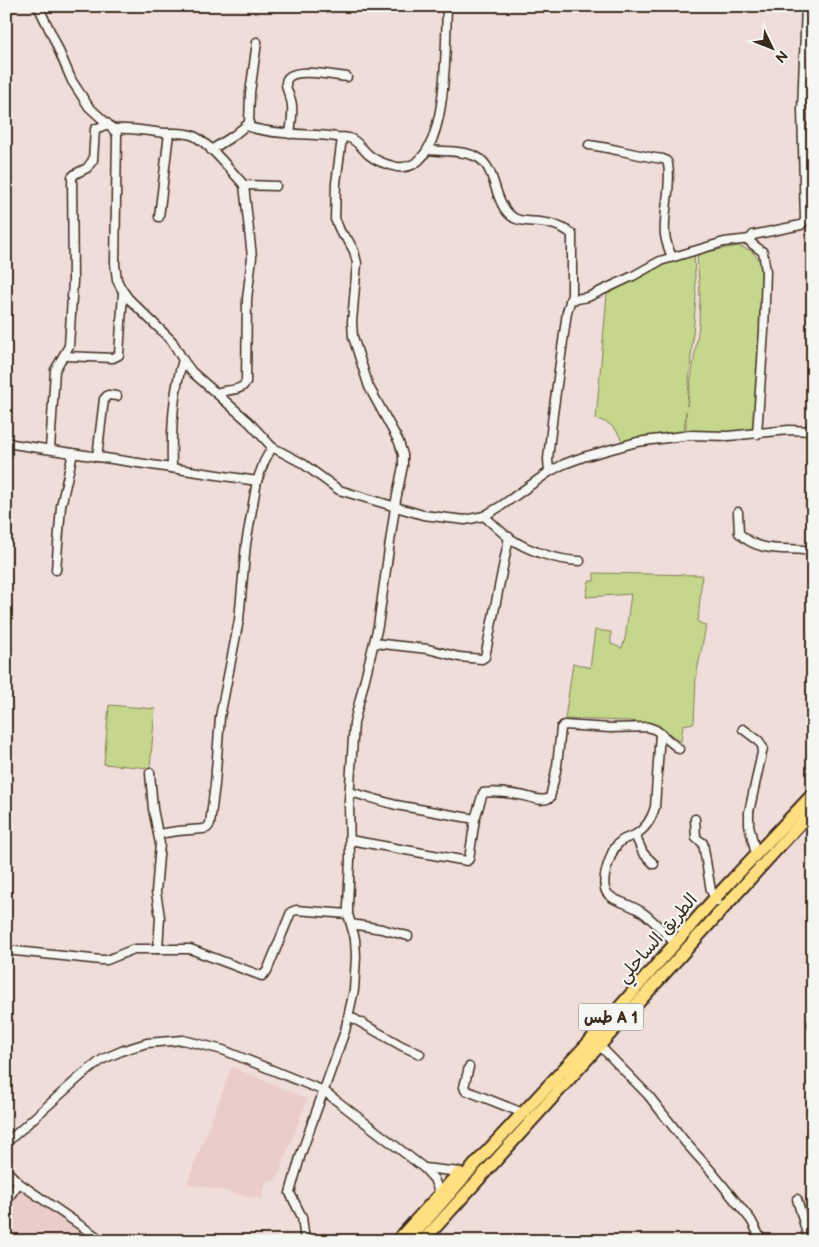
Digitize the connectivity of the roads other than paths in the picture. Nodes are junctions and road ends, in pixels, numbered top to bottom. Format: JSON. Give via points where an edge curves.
{"nodes":[{"id":1,"x":38,"y":6,"type":"edge"},
{"id":2,"x":446,"y":6,"type":"edge"},
{"id":3,"x":806,"y":6,"type":"edge"},
{"id":4,"x":257,"y":42,"type":"dead end"},
{"id":5,"x":347,"y":77,"type":"dead end"},
{"id":6,"x":110,"y":126,"type":"junction"},
{"id":7,"x":246,"y":126,"type":"junction"},
{"id":8,"x":169,"y":133,"type":"junction"},
{"id":9,"x":804,"y":133,"type":"junction"},
{"id":10,"x":813,"y":133,"type":"edge"},
{"id":11,"x":290,"y":134,"type":"junction"},
{"id":12,"x":342,"y":138,"type":"junction"},
{"id":13,"x":589,"y":145,"type":"dead end"},
{"id":14,"x":211,"y":150,"type":"junction"},
{"id":15,"x":428,"y":150,"type":"junction"},
{"id":16,"x":244,"y":184,"type":"junction"},
{"id":17,"x":276,"y":186,"type":"dead end"},
{"id":18,"x":159,"y":217,"type":"dead end"},
{"id":19,"x":750,"y":239,"type":"junction"},
{"id":20,"x":672,"y":257,"type":"junction"},
{"id":21,"x":123,"y":292,"type":"junction"},
{"id":22,"x":570,"y":300,"type":"junction"},
{"id":23,"x":65,"y":356,"type":"junction"},
{"id":24,"x":183,"y":360,"type":"junction"},
{"id":25,"x":216,"y":393,"type":"junction"},
{"id":26,"x":117,"y":396,"type":"dead end"},
{"id":27,"x":813,"y":431,"type":"edge"},
{"id":28,"x":757,"y":434,"type":"junction"},
{"id":29,"x":6,"y":444,"type":"edge"},
{"id":30,"x":272,"y":447,"type":"junction"},
{"id":31,"x":50,"y":449,"type":"junction"},
{"id":32,"x":73,"y":453,"type":"junction"},
{"id":33,"x":96,"y":457,"type":"junction"},
{"id":34,"x":172,"y":468,"type":"junction"},
{"id":35,"x":549,"y":472,"type":"junction"},
{"id":36,"x":257,"y":481,"type":"junction"},
{"id":37,"x":396,"y":507,"type":"junction"},
{"id":38,"x":738,"y":512,"type":"dead end"},
{"id":39,"x":484,"y":516,"type":"junction"},
{"id":40,"x":509,"y":538,"type":"junction"},
{"id":41,"x":813,"y":551,"type":"edge"},
{"id":42,"x":580,"y":561,"type":"dead end"},
{"id":43,"x":56,"y":570,"type":"dead end"},
{"id":44,"x":374,"y":643,"type":"junction"},
{"id":45,"x":743,"y":729,"type":"dead end"},
{"id":46,"x":660,"y":733,"type":"junction"},
{"id":47,"x":679,"y":749,"type":"dead end"},
{"id":48,"x":150,"y":773,"type":"dead end"},
{"id":49,"x":350,"y":792,"type":"junction"},
{"id":50,"x":813,"y":794,"type":"edge"},
{"id":51,"x":813,"y":808,"type":"edge"},
{"id":52,"x":475,"y":819,"type":"junction"},
{"id":53,"x":695,"y":819,"type":"dead end"},
{"id":54,"x":158,"y":834,"type":"junction"},
{"id":55,"x":635,"y":835,"type":"junction"},
{"id":56,"x":350,"y":840,"type":"junction"},
{"id":57,"x":771,"y":847,"type":"junction"},
{"id":58,"x":756,"y":855,"type":"junction"},
{"id":59,"x":654,"y":864,"type":"dead end"},
{"id":60,"x":719,"y":903,"type":"junction"},
{"id":61,"x":348,"y":914,"type":"junction"},
{"id":62,"x":351,"y":924,"type":"junction"},
{"id":63,"x":408,"y":936,"type":"dead end"},
{"id":64,"x":676,"y":944,"type":"junction"},
{"id":65,"x":158,"y":949,"type":"junction"},
{"id":66,"x":6,"y":950,"type":"edge"},
{"id":67,"x":349,"y":1016,"type":"junction"},
{"id":68,"x":600,"y":1046,"type":"junction"},
{"id":69,"x":420,"y":1054,"type":"dead end"},
{"id":70,"x":469,"y":1067,"type":"dead end"},
{"id":71,"x":324,"y":1091,"type":"junction"},
{"id":72,"x":523,"y":1113,"type":"junction"},
{"id":73,"x":6,"y":1143,"type":"edge"},
{"id":74,"x":479,"y":1160,"type":"junction"},
{"id":75,"x":424,"y":1168,"type":"junction"},
{"id":76,"x":6,"y":1170,"type":"edge"},
{"id":77,"x":460,"y":1172,"type":"junction"},
{"id":78,"x":19,"y":1183,"type":"junction"},
{"id":79,"x":440,"y":1194,"type":"junction"},
{"id":80,"x":797,"y":1199,"type":"dead end"},
{"id":81,"x":6,"y":1201,"type":"edge"},
{"id":82,"x":103,"y":1241,"type":"edge"},
{"id":83,"x":305,"y":1241,"type":"edge"},
{"id":84,"x":397,"y":1241,"type":"edge"},
{"id":85,"x":408,"y":1241,"type":"edge"},
{"id":86,"x":423,"y":1241,"type":"edge"},
{"id":87,"x":762,"y":1241,"type":"edge"},
{"id":88,"x":810,"y":1241,"type":"edge"}],
"edges":[{"from":1,"to":6,"type":"street","via":[[72,81],[89,106]]},
{"from":2,"to":15,"type":"street","via":[[442,98],[434,138]]},
{"from":3,"to":9,"type":"street"},
{"from":4,"to":7,"type":"street","via":[[250,119]]},
{"from":5,"to":11,"type":"street","via":[[313,73],[290,75],[286,84],[292,105]]},
{"from":6,"to":8,"type":"street"},
{"from":6,"to":21,"type":"street","via":[[117,135],[115,264]]},
{"from":6,"to":23,"type":"street","via":[[95,129],[94,160],[72,178],[72,314]]},
{"from":7,"to":11,"type":"street"},
{"from":7,"to":14,"type":"street"},
{"from":8,"to":14,"type":"street","via":[[187,133]]},
{"from":8,"to":18,"type":"street"},
{"from":9,"to":10,"type":"street"},
{"from":9,"to":19,"type":"street","via":[[804,224],[760,233]]},
{"from":11,"to":12,"type":"street"},
{"from":12,"to":15,"type":"street","via":[[349,138],[370,156],[395,166],[410,166]]},
{"from":12,"to":37,"type":"street","via":[[335,219],[354,251],[357,263],[352,322],[355,344],[369,387],[403,455]]},
{"from":13,"to":20,"type":"street","via":[[667,161],[665,233]]},
{"from":14,"to":16,"type":"street"},
{"from":15,"to":22,"type":"street","via":[[468,154],[482,160],[500,203],[512,217],[555,225],[572,234],[573,286]]},
{"from":16,"to":17,"type":"street"},
{"from":16,"to":25,"type":"street","via":[[252,257],[247,299],[246,382],[242,388]]},
{"from":19,"to":20,"type":"street","via":[[724,242]]},
{"from":19,"to":28,"type":"street","via":[[763,252],[766,271]]},
{"from":20,"to":22,"type":"street","via":[[588,297]]},
{"from":21,"to":23,"type":"street","via":[[118,355],[113,358]]},
{"from":21,"to":24,"type":"street","via":[[172,341]]},
{"from":22,"to":35,"type":"street","via":[[553,414]]},
{"from":23,"to":31,"type":"street","via":[[56,370]]},
{"from":24,"to":25,"type":"street"},
{"from":24,"to":34,"type":"street","via":[[173,419]]},
{"from":25,"to":30,"type":"street"},
{"from":26,"to":33,"type":"street","via":[[108,395],[104,399]]},
{"from":27,"to":28,"type":"street"},
{"from":28,"to":35,"type":"street","via":[[656,439],[583,456]]},
{"from":29,"to":31,"type":"street"},
{"from":30,"to":36,"type":"street"},
{"from":30,"to":37,"type":"street","via":[[302,463],[340,490]]},
{"from":31,"to":32,"type":"street"},
{"from":32,"to":33,"type":"street"},
{"from":32,"to":43,"type":"street","via":[[61,506]]},
{"from":33,"to":34,"type":"street"},
{"from":34,"to":36,"type":"street"},
{"from":35,"to":39,"type":"street"},
{"from":36,"to":54,"type":"street","via":[[236,636],[220,717],[210,824],[203,830]]},
{"from":37,"to":39,"type":"street","via":[[423,516],[454,520]]},
{"from":37,"to":44,"type":"street"},
{"from":38,"to":41,"type":"street","via":[[739,533],[753,543],[771,550]]},
{"from":39,"to":40,"type":"street"},
{"from":40,"to":42,"type":"street","via":[[552,557]]},
{"from":40,"to":44,"type":"street","via":[[484,658]]},
{"from":44,"to":49,"type":"street","via":[[354,723]]},
{"from":45,"to":58,"type":"street","via":[[759,740],[763,748],[749,812]]},
{"from":46,"to":47,"type":"street"},
{"from":46,"to":52,"type":"street","via":[[648,727],[564,724],[550,798],[543,800],[483,793]]},
{"from":46,"to":55,"type":"street","via":[[655,807],[648,823]]},
{"from":48,"to":54,"type":"street"},
{"from":49,"to":52,"type":"street","via":[[396,805]]},
{"from":49,"to":56,"type":"street"},
{"from":50,"to":57,"type":"highway","name":"الطريق الساحلي","number":"طس A 1"},
{"from":51,"to":57,"type":"highway","name":"الطريق الساحلي","number":"طس A 1"},
{"from":52,"to":56,"type":"street","via":[[467,861]]},
{"from":53,"to":60,"type":"street","via":[[696,838],[703,843],[711,891]]},
{"from":54,"to":65,"type":"street"},
{"from":55,"to":59,"type":"street","via":[[643,853]]},
{"from":55,"to":64,"type":"street","via":[[614,848],[606,871],[606,892],[643,913]]},
{"from":56,"to":61,"type":"street"},
{"from":57,"to":58,"type":"highway","name":"الطريق الساحلي","number":"طس A 1"},
{"from":57,"to":60,"type":"highway","name":"الطريق الساحلي","number":"طس A 1"},
{"from":58,"to":60,"type":"highway","name":"الطريق الساحلي","number":"طس A 1"},
{"from":60,"to":64,"type":"highway","name":"الطريق الساحلي","number":"طس A 1"},
{"from":60,"to":68,"type":"highway","name":"الطريق الساحلي","number":"طس A 1"},
{"from":61,"to":62,"type":"street"},
{"from":61,"to":65,"type":"street","via":[[291,912],[262,976],[190,950]]},
{"from":62,"to":63,"type":"street"},
{"from":62,"to":67,"type":"street","via":[[356,957]]},
{"from":64,"to":72,"type":"highway","name":"الطريق الساحلي","number":"طس A 1"},
{"from":65,"to":66,"type":"street","via":[[134,950],[107,960]]},
{"from":67,"to":69,"type":"street"},
{"from":67,"to":71,"type":"street"},
{"from":68,"to":86,"type":"highway","name":"الطريق الساحلي","number":"طس A 1"},
{"from":68,"to":87,"type":"street","via":[[648,1095],[751,1220]]},
{"from":70,"to":72,"type":"street","via":[[465,1090]]},
{"from":71,"to":73,"type":"street","via":[[201,1043],[183,1040],[147,1043],[104,1059],[82,1074]]},
{"from":71,"to":75,"type":"street"},
{"from":71,"to":83,"type":"street","via":[[290,1193],[302,1216]]},
{"from":72,"to":74,"type":"highway","name":"الطريق الساحلي","number":"طس A 1"},
{"from":74,"to":77,"type":"highway"},
{"from":74,"to":85,"type":"highway","name":"الطريق الساحلي","number":"طس A 1"},
{"from":75,"to":77,"type":"street"},
{"from":75,"to":79,"type":"street","via":[[434,1179]]},
{"from":76,"to":78,"type":"street"},
{"from":77,"to":79,"type":"highway"},
{"from":78,"to":81,"type":"street"},
{"from":78,"to":82,"type":"street"},
{"from":79,"to":84,"type":"highway"},
{"from":80,"to":88,"type":"street"}]}
